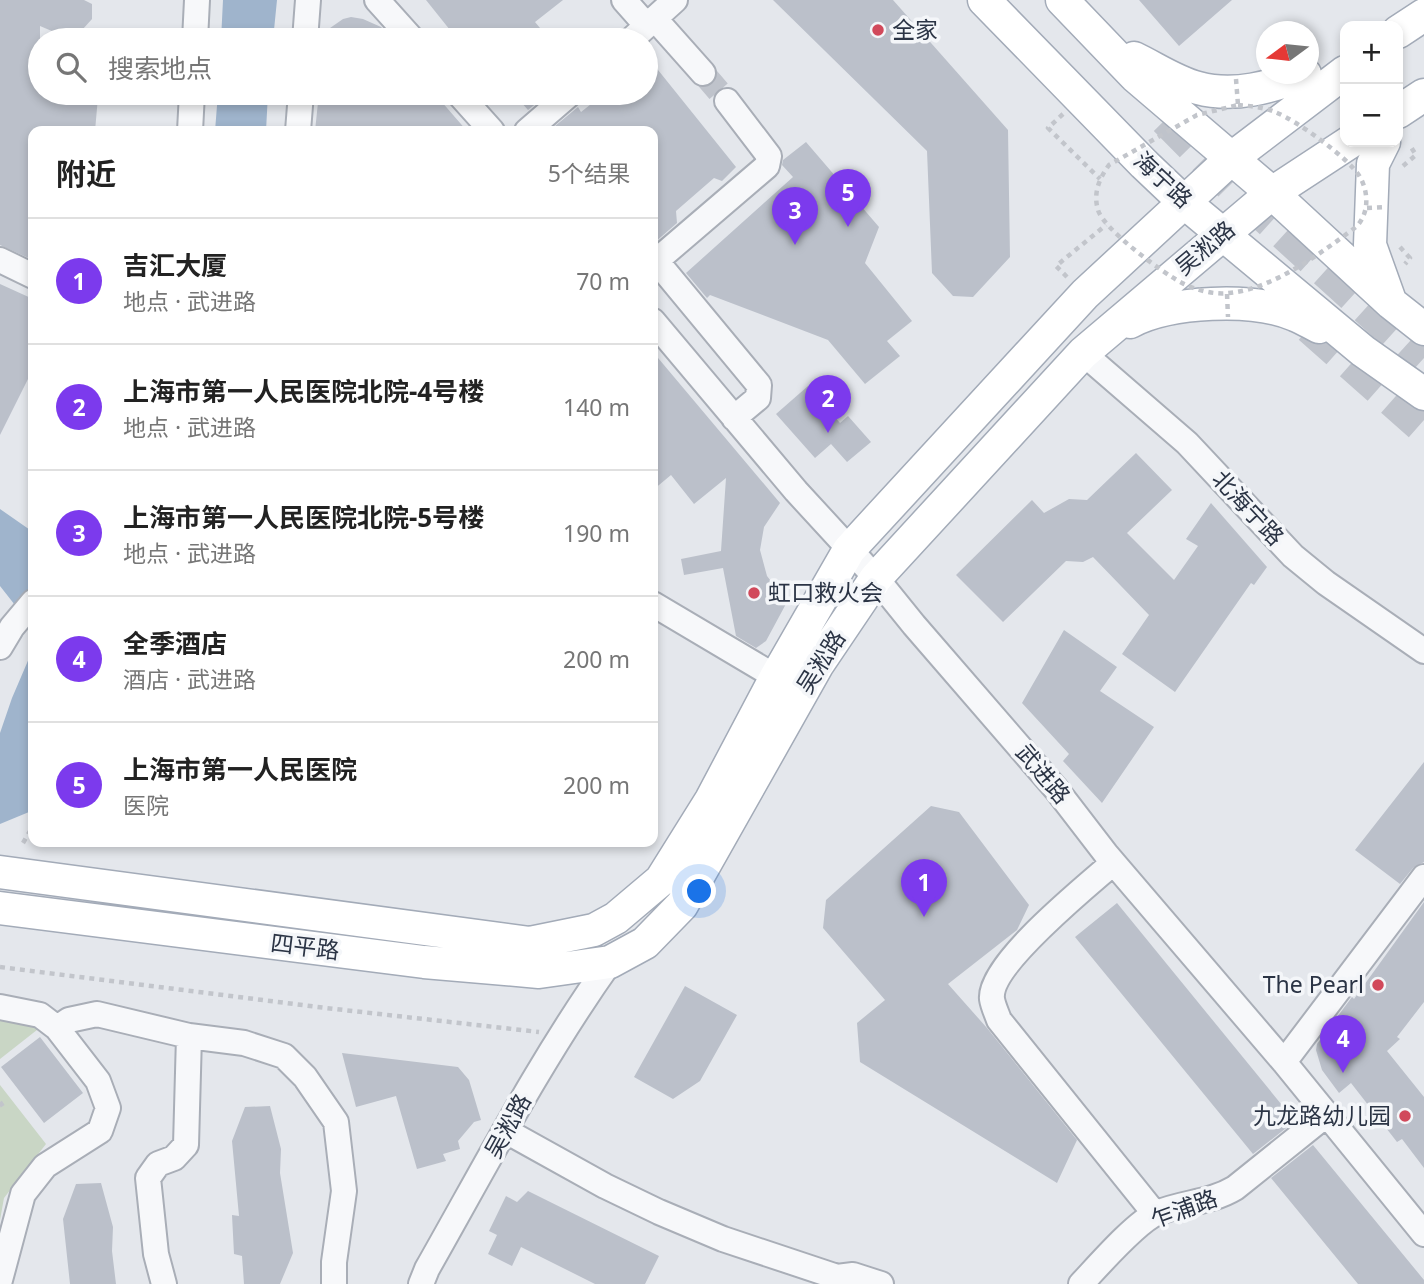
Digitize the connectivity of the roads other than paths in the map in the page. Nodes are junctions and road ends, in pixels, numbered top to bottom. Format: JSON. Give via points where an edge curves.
{"nodes":[{"id":1,"x":197,"y":0,"type":"edge"},
{"id":2,"x":308,"y":0,"type":"edge"},
{"id":3,"x":377,"y":0,"type":"edge"},
{"id":4,"x":624,"y":0,"type":"edge"},
{"id":5,"x":675,"y":0,"type":"edge"},
{"id":6,"x":984,"y":0,"type":"edge"},
{"id":7,"x":1062,"y":0,"type":"edge"},
{"id":8,"x":1424,"y":15,"type":"edge"},
{"id":9,"x":196,"y":28,"type":"edge"},
{"id":10,"x":306,"y":28,"type":"edge"},
{"id":11,"x":402,"y":28,"type":"edge"},
{"id":12,"x":643,"y":28,"type":"edge"},
{"id":13,"x":645,"y":28,"type":"edge"},
{"id":14,"x":1403,"y":30,"type":"edge"},
{"id":15,"x":1093,"y":32,"type":"junction"},
{"id":16,"x":658,"y":39,"type":"edge"},
{"id":17,"x":1340,"y":59,"type":"edge"},
{"id":18,"x":1319,"y":68,"type":"edge"},
{"id":19,"x":703,"y":73,"type":"tunnel mouth"},
{"id":20,"x":1340,"y":76,"type":"edge"},
{"id":21,"x":1271,"y":84,"type":"edge"},
{"id":22,"x":727,"y":101,"type":"tunnel mouth"},
{"id":23,"x":191,"y":105,"type":"edge"},
{"id":24,"x":300,"y":105,"type":"edge"},
{"id":25,"x":469,"y":105,"type":"edge"},
{"id":26,"x":560,"y":105,"type":"edge"},
{"id":27,"x":190,"y":126,"type":"edge"},
{"id":28,"x":298,"y":126,"type":"edge"},
{"id":29,"x":488,"y":126,"type":"edge"},
{"id":30,"x":540,"y":126,"type":"edge"},
{"id":31,"x":1342,"y":147,"type":"edge"},
{"id":32,"x":1382,"y":147,"type":"edge"},
{"id":33,"x":1232,"y":158,"type":"junction"},
{"id":34,"x":1272,"y":192,"type":"junction"},
{"id":35,"x":1184,"y":202,"type":"junction"},
{"id":36,"x":1223,"y":233,"type":"junction"},
{"id":37,"x":658,"y":256,"type":"edge"},
{"id":38,"x":0,"y":260,"type":"edge"},
{"id":39,"x":658,"y":264,"type":"edge"},
{"id":40,"x":28,"y":274,"type":"edge"},
{"id":41,"x":1391,"y":303,"type":"junction"},
{"id":42,"x":658,"y":327,"type":"edge"},
{"id":43,"x":1424,"y":329,"type":"edge"},
{"id":44,"x":1092,"y":345,"type":"junction"},
{"id":45,"x":1363,"y":351,"type":"junction"},
{"id":46,"x":1424,"y":394,"type":"edge"},
{"id":47,"x":734,"y":418,"type":"junction"},
{"id":48,"x":849,"y":550,"type":"junction"},
{"id":49,"x":876,"y":578,"type":"junction"},
{"id":50,"x":658,"y":607,"type":"edge"},
{"id":51,"x":1424,"y":651,"type":"edge"},
{"id":52,"x":776,"y":677,"type":"junction"},
{"id":53,"x":1113,"y":863,"type":"junction"},
{"id":54,"x":0,"y":872,"type":"edge"},
{"id":55,"x":1424,"y":877,"type":"edge"},
{"id":56,"x":0,"y":908,"type":"edge"},
{"id":57,"x":594,"y":930,"type":"joint"},
{"id":58,"x":610,"y":962,"type":"junction"},
{"id":59,"x":0,"y":1007,"type":"edge"},
{"id":60,"x":57,"y":1028,"type":"junction"},
{"id":61,"x":189,"y":1036,"type":"junction"},
{"id":62,"x":1284,"y":1062,"type":"junction"},
{"id":63,"x":1326,"y":1115,"type":"junction"},
{"id":64,"x":506,"y":1131,"type":"junction"},
{"id":65,"x":1155,"y":1214,"type":"junction"},
{"id":66,"x":1424,"y":1234,"type":"edge"},
{"id":67,"x":0,"y":1280,"type":"edge"},
{"id":68,"x":164,"y":1284,"type":"edge"},
{"id":69,"x":334,"y":1284,"type":"edge"},
{"id":70,"x":421,"y":1284,"type":"edge"},
{"id":71,"x":881,"y":1284,"type":"edge"},
{"id":72,"x":1080,"y":1284,"type":"edge"}],
"edges":[{"from":1,"to":9,"type":"street"},
{"from":2,"to":10,"type":"street"},
{"from":3,"to":11,"type":"street"},
{"from":4,"to":12,"type":"street"},
{"from":5,"to":13,"type":"street"},
{"from":6,"to":35,"type":"main road","name":"海宁路"},
{"from":7,"to":15,"type":"main road"},
{"from":8,"to":14,"type":"main road"},
{"from":15,"to":21,"type":"main road","via":[[1198,88],[1231,92]]},
{"from":15,"to":33,"type":"main road","via":[[1135,76]]},
{"from":16,"to":19,"type":"street"},
{"from":17,"to":18,"type":"main road"},
{"from":20,"to":33,"type":"main road","name":"吴淞路"},
{"from":22,"to":37,"type":"street","via":[[769,156],[766,166]]},
{"from":23,"to":27,"type":"street"},
{"from":24,"to":28,"type":"street"},
{"from":25,"to":29,"type":"street"},
{"from":26,"to":30,"type":"street"},
{"from":31,"to":34,"type":"main road","name":"吴淞路"},
{"from":32,"to":41,"type":"main road","via":[[1373,164],[1370,245]]},
{"from":33,"to":34,"type":"main road"},
{"from":33,"to":35,"type":"main road","name":"吴淞路"},
{"from":34,"to":36,"type":"main road","name":"吴淞路"},
{"from":34,"to":41,"type":"main road"},
{"from":35,"to":36,"type":"main road","name":"海宁路"},
{"from":35,"to":48,"type":"main road","name":"吴淞路","via":[[1085,294]]},
{"from":36,"to":44,"type":"main road","name":"吴淞路"},
{"from":36,"to":45,"type":"main road","name":"海宁路"},
{"from":38,"to":40,"type":"street"},
{"from":39,"to":47,"type":"street","via":[[759,385],[758,398]]},
{"from":41,"to":43,"type":"main road"},
{"from":42,"to":47,"type":"street","name":"武进路"},
{"from":44,"to":45,"type":"main road","via":[[1141,316],[1173,306],[1242,304],[1294,314]]},
{"from":44,"to":49,"type":"main road","name":"吴淞路"},
{"from":44,"to":51,"type":"street","name":"北海宁路","via":[[1293,556]]},
{"from":45,"to":46,"type":"main road","name":"海宁路"},
{"from":47,"to":48,"type":"street","name":"武进路"},
{"from":48,"to":49,"type":"street","name":"武进路"},
{"from":48,"to":52,"type":"main road","name":"吴淞路"},
{"from":49,"to":53,"type":"street","name":"武进路"},
{"from":49,"to":58,"type":"main road","name":"吴淞路","via":[[812,674],[682,905],[645,943]]},
{"from":50,"to":52,"type":"street"},
{"from":52,"to":57,"type":"main road","name":"吴淞路","via":[[711,800],[662,880],[638,902]]},
{"from":53,"to":62,"type":"street","name":"武进路"},
{"from":53,"to":65,"type":"street","via":[[1034,934],[999,975],[992,998],[999,1020]]},
{"from":54,"to":57,"type":"main road","name":"四平路","via":[[530,943]]},
{"from":55,"to":62,"type":"street"},
{"from":56,"to":58,"type":"main road","name":"四平路","via":[[424,962],[539,972]]},
{"from":58,"to":64,"type":"street","name":"吴淞路","via":[[561,1034]]},
{"from":59,"to":60,"type":"street","via":[[40,1015]]},
{"from":60,"to":61,"type":"street","via":[[69,1020],[97,1014]]},
{"from":60,"to":67,"type":"street","via":[[98,1081],[108,1108],[100,1131],[45,1166],[23,1194]]},
{"from":61,"to":68,"type":"street","via":[[186,1145],[174,1158],[158,1164],[148,1178]]},
{"from":61,"to":69,"type":"street","via":[[285,1056],[336,1122],[344,1191]]},
{"from":62,"to":63,"type":"street","name":"武进路"},
{"from":63,"to":65,"type":"street","name":"乍浦路","via":[[1223,1196]]},
{"from":63,"to":66,"type":"street","name":"武进路"},
{"from":64,"to":70,"type":"street","name":"吴淞路"},
{"from":64,"to":71,"type":"street","via":[[605,1186],[700,1230],[837,1277],[856,1276]]},
{"from":65,"to":72,"type":"street","name":"乍浦路"}]}
